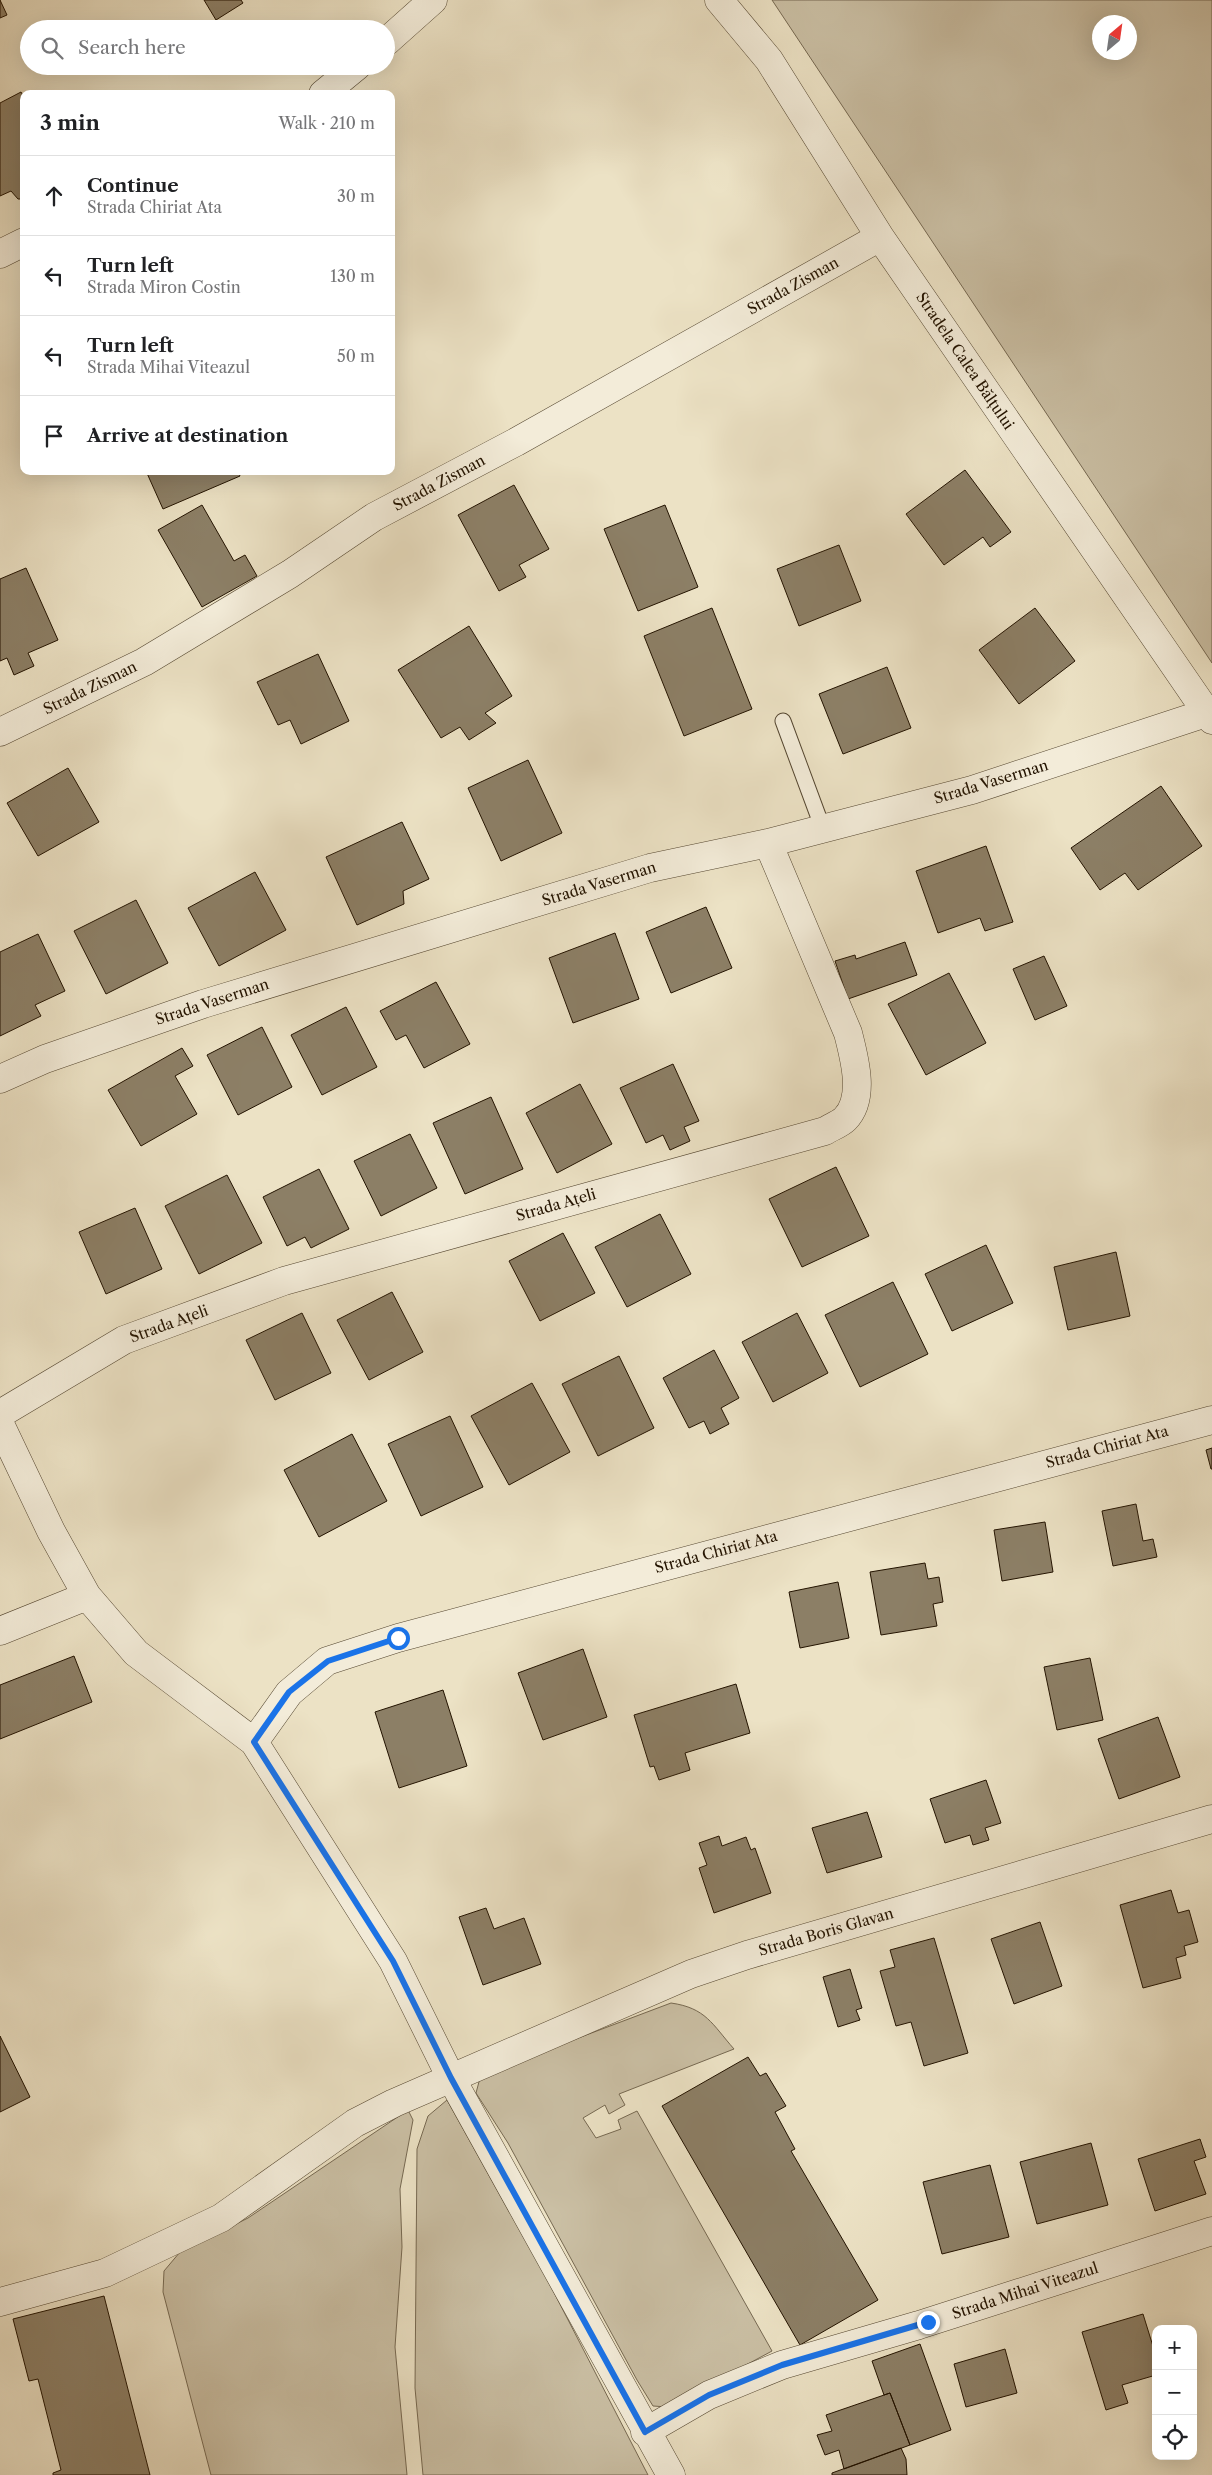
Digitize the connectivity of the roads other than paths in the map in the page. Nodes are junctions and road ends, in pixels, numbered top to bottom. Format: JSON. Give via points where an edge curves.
{"nodes":[{"id":1,"x":433,"y":0,"type":"edge"},
{"id":2,"x":719,"y":0,"type":"edge"},
{"id":3,"x":395,"y":34,"type":"edge"},
{"id":4,"x":346,"y":75,"type":"edge"},
{"id":5,"x":328,"y":90,"type":"edge"},
{"id":6,"x":880,"y":237,"type":"junction"},
{"id":7,"x":20,"y":244,"type":"edge"},
{"id":8,"x":0,"y":254,"type":"edge"},
{"id":9,"x":1209,"y":717,"type":"edge"},
{"id":10,"x":783,"y":721,"type":"dead end"},
{"id":11,"x":0,"y":732,"type":"edge"},
{"id":12,"x":824,"y":829,"type":"junction"},
{"id":13,"x":768,"y":843,"type":"junction"},
{"id":14,"x":0,"y":1079,"type":"edge"},
{"id":15,"x":0,"y":1414,"type":"edge"},
{"id":16,"x":1212,"y":1420,"type":"edge"},
{"id":17,"x":0,"y":1424,"type":"edge"},
{"id":18,"x":87,"y":1596,"type":"junction"},
{"id":19,"x":0,"y":1631,"type":"edge"},
{"id":20,"x":254,"y":1742,"type":"junction"},
{"id":21,"x":1212,"y":1818,"type":"edge"},
{"id":22,"x":451,"y":2078,"type":"junction"},
{"id":23,"x":1212,"y":2231,"type":"edge"},
{"id":24,"x":0,"y":2302,"type":"edge"},
{"id":25,"x":645,"y":2432,"type":"junction"},
{"id":26,"x":671,"y":2475,"type":"edge"}],
"edges":[{"from":1,"to":3,"type":"street"},
{"from":2,"to":6,"type":"street","name":"Stradela Calea Bălțului","via":[[768,60]]},
{"from":4,"to":5,"type":"street"},
{"from":6,"to":9,"type":"street","name":"Stradela Calea Bălțului"},
{"from":6,"to":11,"type":"street","name":"Strada Zisman","via":[[516,442],[374,517],[290,574],[144,662]]},
{"from":7,"to":8,"type":"street"},
{"from":9,"to":12,"type":"street","name":"Strada Vaserman","via":[[972,790]]},
{"from":10,"to":12,"type":"lane"},
{"from":12,"to":13,"type":"street","name":"Strada Vaserman"},
{"from":13,"to":14,"type":"street","name":"Strada Vaserman","via":[[650,868],[212,1001],[45,1059]]},
{"from":13,"to":15,"type":"street","name":"Strada Ațeli","via":[[848,1033],[855,1061],[855,1102],[845,1119],[825,1131],[284,1281],[124,1340]]},
{"from":16,"to":20,"type":"street","name":"Strada Chiriat Ata","via":[[398,1638],[328,1661],[289,1692]]},
{"from":17,"to":18,"type":"street","via":[[51,1531]]},
{"from":18,"to":19,"type":"street"},
{"from":18,"to":20,"type":"street","via":[[136,1653]]},
{"from":20,"to":22,"type":"street","via":[[393,1961]]},
{"from":21,"to":22,"type":"street","name":"Strada Boris Glavan","via":[[691,1974]]},
{"from":22,"to":24,"type":"street","name":"Strada Boris Glavan","via":[[355,2123],[221,2218],[105,2273]]},
{"from":22,"to":25,"type":"street"},
{"from":23,"to":25,"type":"street","name":"Strada Mihai Viteazul","via":[[919,2325],[782,2365],[709,2395]]},
{"from":25,"to":26,"type":"street"}]}
